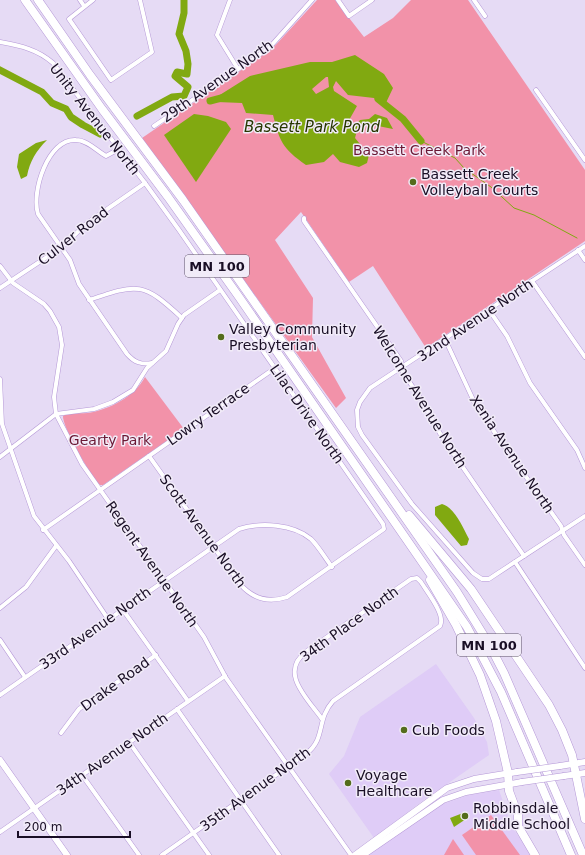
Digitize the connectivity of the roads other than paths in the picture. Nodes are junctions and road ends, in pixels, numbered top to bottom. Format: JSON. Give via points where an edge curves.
{"nodes":[{"id":1,"x":26,"y":0,"type":"edge"},
{"id":2,"x":38,"y":0,"type":"edge"},
{"id":3,"x":80,"y":0,"type":"edge"},
{"id":4,"x":93,"y":0,"type":"edge"},
{"id":5,"x":140,"y":0,"type":"edge"},
{"id":6,"x":230,"y":0,"type":"edge"},
{"id":7,"x":312,"y":0,"type":"edge"},
{"id":8,"x":338,"y":0,"type":"edge"},
{"id":9,"x":372,"y":0,"type":"edge"},
{"id":10,"x":474,"y":0,"type":"edge"},
{"id":11,"x":84,"y":6,"type":"junction"},
{"id":12,"x":485,"y":16,"type":"dead end"},
{"id":13,"x":0,"y":42,"type":"edge"},
{"id":14,"x":238,"y":69,"type":"junction"},
{"id":15,"x":536,"y":90,"type":"dead end"},
{"id":16,"x":154,"y":126,"type":"dead end"},
{"id":17,"x":119,"y":149,"type":"junction"},
{"id":18,"x":585,"y":160,"type":"edge"},
{"id":19,"x":145,"y":183,"type":"junction"},
{"id":20,"x":304,"y":218,"type":"dead end"},
{"id":21,"x":585,"y":246,"type":"edge"},
{"id":22,"x":61,"y":248,"type":"junction"},
{"id":23,"x":578,"y":250,"type":"junction"},
{"id":24,"x":585,"y":260,"type":"edge"},
{"id":25,"x":0,"y":266,"type":"edge"},
{"id":26,"x":11,"y":281,"type":"junction"},
{"id":27,"x":532,"y":281,"type":"junction"},
{"id":28,"x":0,"y":288,"type":"edge"},
{"id":29,"x":220,"y":290,"type":"junction"},
{"id":30,"x":89,"y":300,"type":"junction"},
{"id":31,"x":489,"y":310,"type":"junction"},
{"id":32,"x":182,"y":318,"type":"junction"},
{"id":33,"x":445,"y":339,"type":"junction"},
{"id":34,"x":585,"y":357,"type":"edge"},
{"id":35,"x":152,"y":363,"type":"junction"},
{"id":36,"x":403,"y":367,"type":"junction"},
{"id":37,"x":275,"y":368,"type":"junction"},
{"id":38,"x":0,"y":381,"type":"edge"},
{"id":39,"x":56,"y":414,"type":"junction"},
{"id":40,"x":10,"y":448,"type":"junction"},
{"id":41,"x":149,"y":456,"type":"junction"},
{"id":42,"x":0,"y":457,"type":"edge"},
{"id":43,"x":370,"y":466,"type":"junction"},
{"id":44,"x":585,"y":468,"type":"edge"},
{"id":45,"x":100,"y":489,"type":"junction"},
{"id":46,"x":585,"y":516,"type":"edge"},
{"id":47,"x":384,"y":529,"type":"joint"},
{"id":48,"x":43,"y":530,"type":"junction"},
{"id":49,"x":563,"y":531,"type":"junction"},
{"id":50,"x":404,"y":534,"type":"junction"},
{"id":51,"x":56,"y":546,"type":"junction"},
{"id":52,"x":214,"y":546,"type":"junction"},
{"id":53,"x":524,"y":556,"type":"junction"},
{"id":54,"x":515,"y":562,"type":"junction"},
{"id":55,"x":585,"y":566,"type":"edge"},
{"id":56,"x":332,"y":567,"type":"junction"},
{"id":57,"x":165,"y":580,"type":"junction"},
{"id":58,"x":0,"y":608,"type":"edge"},
{"id":59,"x":123,"y":610,"type":"junction"},
{"id":60,"x":108,"y":619,"type":"junction"},
{"id":61,"x":442,"y":623,"type":"joint"},
{"id":62,"x":0,"y":640,"type":"edge"},
{"id":63,"x":156,"y":655,"type":"junction"},
{"id":64,"x":585,"y":668,"type":"edge"},
{"id":65,"x":224,"y":676,"type":"junction"},
{"id":66,"x":25,"y":677,"type":"junction"},
{"id":67,"x":0,"y":695,"type":"edge"},
{"id":68,"x":188,"y":701,"type":"junction"},
{"id":69,"x":177,"y":709,"type":"junction"},
{"id":70,"x":322,"y":719,"type":"junction"},
{"id":71,"x":61,"y":733,"type":"dead end"},
{"id":72,"x":129,"y":742,"type":"junction"},
{"id":73,"x":0,"y":760,"type":"edge"},
{"id":74,"x":585,"y":762,"type":"edge"},
{"id":75,"x":572,"y":764,"type":"junction"},
{"id":76,"x":288,"y":767,"type":"junction"},
{"id":77,"x":585,"y":773,"type":"edge"},
{"id":78,"x":508,"y":774,"type":"junction"},
{"id":79,"x":575,"y":774,"type":"junction"},
{"id":80,"x":82,"y":775,"type":"junction"},
{"id":81,"x":509,"y":785,"type":"junction"},
{"id":82,"x":241,"y":800,"type":"junction"},
{"id":83,"x":34,"y":808,"type":"junction"},
{"id":84,"x":518,"y":815,"type":"junction"},
{"id":85,"x":585,"y":819,"type":"edge"},
{"id":86,"x":0,"y":832,"type":"edge"},
{"id":87,"x":194,"y":833,"type":"junction"},
{"id":88,"x":67,"y":855,"type":"edge"},
{"id":89,"x":139,"y":855,"type":"edge"},
{"id":90,"x":162,"y":855,"type":"edge"},
{"id":91,"x":209,"y":855,"type":"edge"},
{"id":92,"x":279,"y":855,"type":"edge"},
{"id":93,"x":351,"y":855,"type":"edge"},
{"id":94,"x":355,"y":855,"type":"edge"},
{"id":95,"x":362,"y":855,"type":"edge"},
{"id":96,"x":535,"y":855,"type":"edge"},
{"id":97,"x":541,"y":855,"type":"edge"},
{"id":98,"x":571,"y":855,"type":"edge"},
{"id":99,"x":583,"y":855,"type":"edge"}],
"edges":[{"from":1,"to":50,"type":"highway","number":"MN 100","via":[[102,109],[173,204]]},
{"from":2,"to":43,"type":"highway","number":"MN 100","via":[[183,200]]},
{"from":3,"to":11,"type":"street"},
{"from":4,"to":11,"type":"street"},
{"from":5,"to":11,"type":"street","via":[[152,52],[111,80],[69,19]]},
{"from":6,"to":14,"type":"street","via":[[217,35]]},
{"from":7,"to":14,"type":"street","name":"29th Avenue North","via":[[268,48]]},
{"from":8,"to":9,"type":"street","via":[[348,16]]},
{"from":10,"to":12,"type":"street"},
{"from":13,"to":17,"type":"street","name":"Unity Avenue North","via":[[27,47],[49,60]]},
{"from":14,"to":16,"type":"street","name":"29th Avenue North"},
{"from":15,"to":18,"type":"street"},
{"from":17,"to":19,"type":"street","name":"Unity Avenue North"},
{"from":17,"to":22,"type":"street","via":[[106,156],[79,140],[69,140],[50,154],[44,164],[36,206],[38,214]]},
{"from":19,"to":22,"type":"street","name":"Culver Road","via":[[87,223]]},
{"from":19,"to":29,"type":"street","name":"Lilac Drive North"},
{"from":20,"to":36,"type":"street","name":"Welcome Avenue North","via":[[304,222]]},
{"from":21,"to":23,"type":"street","name":"32nd Avenue North"},
{"from":22,"to":26,"type":"street","name":"Culver Road"},
{"from":22,"to":30,"type":"street","via":[[70,260],[79,284]]},
{"from":23,"to":24,"type":"street"},
{"from":23,"to":27,"type":"street","name":"32nd Avenue North"},
{"from":25,"to":26,"type":"street","name":"Regent Avenue North"},
{"from":26,"to":28,"type":"street","name":"Culver Road"},
{"from":26,"to":39,"type":"street","name":"Regent Avenue North","via":[[44,304],[59,327],[62,345],[54,397]]},
{"from":27,"to":31,"type":"street","name":"32nd Avenue North"},
{"from":27,"to":34,"type":"street"},
{"from":29,"to":32,"type":"street"},
{"from":29,"to":37,"type":"street","name":"Lilac Drive North"},
{"from":30,"to":32,"type":"street","via":[[120,289],[142,289],[162,299]]},
{"from":30,"to":35,"type":"street","via":[[131,358],[141,364]]},
{"from":31,"to":33,"type":"street","name":"32nd Avenue North"},
{"from":31,"to":44,"type":"street","via":[[507,336],[530,383],[577,450]]},
{"from":32,"to":35,"type":"street","via":[[166,351]]},
{"from":33,"to":36,"type":"street","name":"32nd Avenue North"},
{"from":33,"to":49,"type":"street","name":"Xenia Avenue North","via":[[476,406]]},
{"from":35,"to":39,"type":"street","via":[[138,384],[121,398],[94,409]]},
{"from":36,"to":53,"type":"street","name":"Welcome Avenue North","via":[[402,371],[442,437]]},
{"from":36,"to":54,"type":"street","name":"32nd Avenue North","via":[[364,394],[357,410],[358,427],[362,435],[424,519],[476,576],[486,580]]},
{"from":37,"to":41,"type":"street","name":"Lowry Terrace"},
{"from":37,"to":47,"type":"street","name":"Lilac Drive North","via":[[379,518]]},
{"from":38,"to":40,"type":"street","via":[[1,420]]},
{"from":39,"to":40,"type":"street"},
{"from":39,"to":45,"type":"street","name":"Regent Avenue North","via":[[82,464]]},
{"from":40,"to":42,"type":"street"},
{"from":40,"to":48,"type":"street","via":[[34,516]]},
{"from":41,"to":45,"type":"street","name":"Lowry Terrace"},
{"from":41,"to":52,"type":"street","name":"Scott Avenue North"},
{"from":43,"to":75,"type":"highway","via":[[471,589],[525,668],[558,723],[572,756]]},
{"from":43,"to":99,"type":"highway","number":"MN 100","via":[[457,592],[489,644]]},
{"from":45,"to":48,"type":"street","name":"Lowry Terrace"},
{"from":45,"to":57,"type":"street","name":"Regent Avenue North"},
{"from":46,"to":49,"type":"street"},
{"from":47,"to":56,"type":"street","name":"Scott Avenue North"},
{"from":48,"to":51,"type":"street"},
{"from":49,"to":53,"type":"street"},
{"from":49,"to":55,"type":"street","name":"Xenia Avenue North"},
{"from":50,"to":78,"type":"highway","via":[[456,625],[476,666],[496,722]]},
{"from":50,"to":98,"type":"highway","number":"MN 100","via":[[467,627],[488,664]]},
{"from":51,"to":58,"type":"street","via":[[26,587]]},
{"from":51,"to":60,"type":"street"},
{"from":52,"to":56,"type":"street","name":"33rd Avenue North","via":[[249,526],[277,526],[309,538]]},
{"from":52,"to":56,"type":"street","name":"Scott Avenue North","via":[[245,590],[265,600],[287,597]]},
{"from":52,"to":57,"type":"street","name":"33rd Avenue North"},
{"from":53,"to":54,"type":"street"},
{"from":54,"to":64,"type":"street"},
{"from":57,"to":59,"type":"street","name":"33rd Avenue North"},
{"from":57,"to":65,"type":"street","name":"Regent Avenue North","via":[[204,637]]},
{"from":59,"to":60,"type":"street","name":"33rd Avenue North"},
{"from":59,"to":63,"type":"street"},
{"from":60,"to":66,"type":"street","name":"33rd Avenue North"},
{"from":61,"to":70,"type":"street","name":"35th Avenue North","via":[[333,701]]},
{"from":61,"to":70,"type":"street","name":"34th Place North","via":[[441,614],[421,582],[417,578],[411,579],[302,655],[294,665],[294,677]]},
{"from":62,"to":66,"type":"street"},
{"from":63,"to":68,"type":"street"},
{"from":63,"to":71,"type":"street","name":"Drake Road","via":[[79,709]]},
{"from":65,"to":68,"type":"street","name":"34th Avenue North"},
{"from":65,"to":76,"type":"street","name":"Regent Avenue North"},
{"from":66,"to":67,"type":"street","name":"33rd Avenue North"},
{"from":68,"to":69,"type":"street","name":"34th Avenue North"},
{"from":69,"to":72,"type":"street","name":"34th Avenue North"},
{"from":69,"to":82,"type":"street"},
{"from":70,"to":76,"type":"street","name":"35th Avenue North","via":[[320,735],[315,745]]},
{"from":72,"to":80,"type":"street","name":"34th Avenue North"},
{"from":72,"to":87,"type":"street"},
{"from":73,"to":83,"type":"street"},
{"from":74,"to":75,"type":"street"},
{"from":75,"to":78,"type":"street","bridge":true},
{"from":75,"to":79,"type":"highway"},
{"from":76,"to":82,"type":"street","name":"35th Avenue North"},
{"from":76,"to":93,"type":"street","name":"Regent Avenue North"},
{"from":77,"to":79,"type":"street"},
{"from":78,"to":81,"type":"highway"},
{"from":78,"to":94,"type":"street","via":[[474,779],[447,788]]},
{"from":79,"to":81,"type":"street","bridge":true},
{"from":79,"to":85,"type":"highway"},
{"from":80,"to":83,"type":"street","name":"34th Avenue North"},
{"from":80,"to":89,"type":"street"},
{"from":81,"to":84,"type":"highway"},
{"from":81,"to":95,"type":"street","via":[[466,792],[442,800]]},
{"from":82,"to":87,"type":"street","name":"35th Avenue North"},
{"from":82,"to":92,"type":"street"},
{"from":83,"to":86,"type":"street","name":"34th Avenue North"},
{"from":83,"to":88,"type":"street"},
{"from":84,"to":96,"type":"highway","via":[[518,826]]},
{"from":84,"to":97,"type":"highway"},
{"from":87,"to":90,"type":"street","name":"35th Avenue North"},
{"from":87,"to":91,"type":"street"}]}
